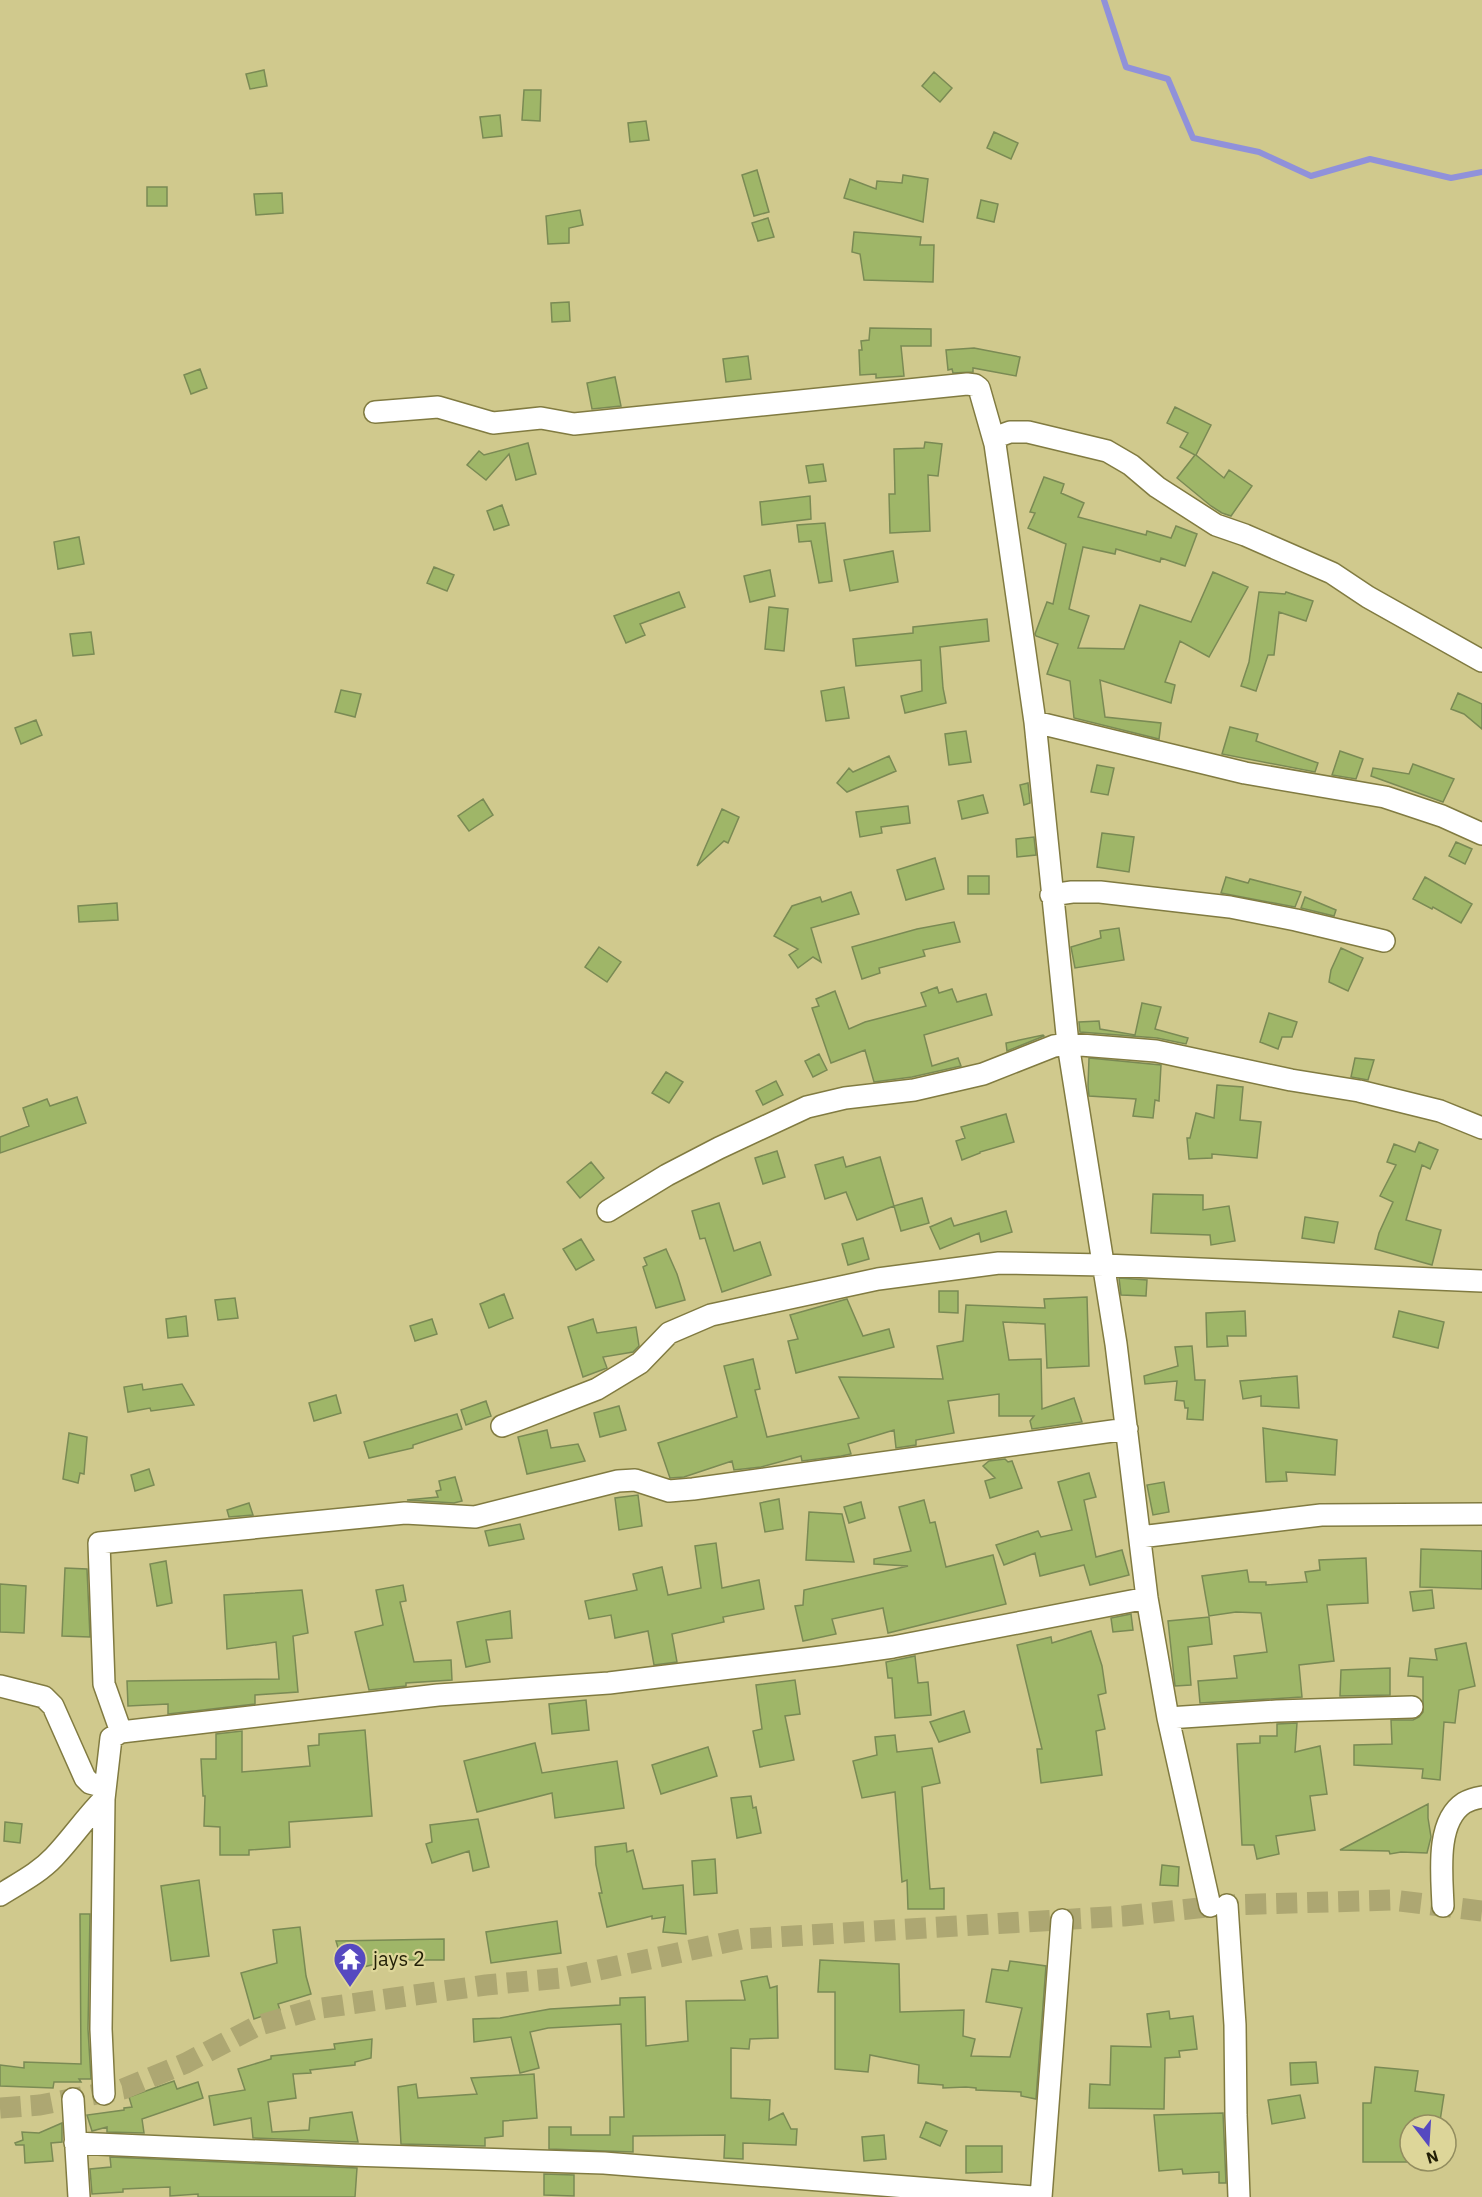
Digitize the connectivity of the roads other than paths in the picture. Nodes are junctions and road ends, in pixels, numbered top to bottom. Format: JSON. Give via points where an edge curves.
{"nodes":[{"id":1,"x":375,"y":412,"type":"dead end"},
{"id":2,"x":995,"y":444,"type":"junction"},
{"id":3,"x":1482,"y":661,"type":"edge"},
{"id":4,"x":1035,"y":722,"type":"junction"},
{"id":5,"x":1482,"y":834,"type":"edge"},
{"id":6,"x":1051,"y":895,"type":"junction"},
{"id":7,"x":1384,"y":941,"type":"dead end"},
{"id":8,"x":1068,"y":1044,"type":"junction"},
{"id":9,"x":1482,"y":1128,"type":"edge"},
{"id":10,"x":608,"y":1211,"type":"dead end"},
{"id":11,"x":1104,"y":1265,"type":"junction"},
{"id":12,"x":1482,"y":1281,"type":"edge"},
{"id":13,"x":502,"y":1426,"type":"dead end"},
{"id":14,"x":1127,"y":1429,"type":"junction"},
{"id":15,"x":1482,"y":1514,"type":"edge"},
{"id":16,"x":1140,"y":1537,"type":"junction"},
{"id":17,"x":1147,"y":1598,"type":"junction"},
{"id":18,"x":0,"y":1686,"type":"edge"},
{"id":19,"x":1412,"y":1707,"type":"dead end"},
{"id":20,"x":1168,"y":1718,"type":"junction"},
{"id":21,"x":121,"y":1732,"type":"junction"},
{"id":22,"x":105,"y":1793,"type":"junction"},
{"id":23,"x":1482,"y":1797,"type":"edge"},
{"id":24,"x":0,"y":1895,"type":"edge"},
{"id":25,"x":1443,"y":1906,"type":"dead end"},
{"id":26,"x":1062,"y":1920,"type":"dead end"},
{"id":27,"x":104,"y":2094,"type":"dead end"},
{"id":28,"x":74,"y":2099,"type":"dead end"},
{"id":29,"x":75,"y":2143,"type":"junction"},
{"id":30,"x":79,"y":2197,"type":"edge"},
{"id":31,"x":1033,"y":2197,"type":"edge"},
{"id":32,"x":1041,"y":2197,"type":"edge"},
{"id":33,"x":1239,"y":2197,"type":"edge"}],
"edges":[{"from":1,"to":2,"type":"street","via":[[438,407],[493,423],[541,418],[574,424],[967,384],[975,385],[981,392]]},
{"from":2,"to":3,"type":"street","via":[[999,436],[1010,432],[1028,432],[1107,451],[1216,525],[1332,573]]},
{"from":2,"to":4,"type":"street"},
{"from":4,"to":5,"type":"street","via":[[1245,773],[1384,797]]},
{"from":4,"to":6,"type":"street"},
{"from":6,"to":7,"type":"street","via":[[1100,892],[1230,907]]},
{"from":6,"to":8,"type":"street"},
{"from":8,"to":9,"type":"street","via":[[1156,1051],[1359,1091],[1440,1111]]},
{"from":8,"to":10,"type":"street","via":[[973,1076],[807,1107],[666,1175]]},
{"from":8,"to":11,"type":"street"},
{"from":11,"to":12,"type":"street"},
{"from":11,"to":13,"type":"street","via":[[999,1263],[878,1279],[711,1315],[669,1333],[640,1363],[606,1384]]},
{"from":11,"to":14,"type":"street"},
{"from":14,"to":16,"type":"street"},
{"from":14,"to":21,"type":"street","via":[[693,1490],[669,1491],[635,1480],[618,1481],[475,1517],[405,1513],[99,1543],[104,1684]]},
{"from":15,"to":16,"type":"street","via":[[1321,1515]]},
{"from":16,"to":17,"type":"street"},
{"from":17,"to":20,"type":"street"},
{"from":17,"to":21,"type":"street","via":[[893,1647],[609,1683],[438,1695]]},
{"from":18,"to":22,"type":"street","via":[[44,1697],[53,1706],[85,1778]]},
{"from":19,"to":20,"type":"street"},
{"from":20,"to":33,"type":"street","via":[[1218,1906],[1235,2025]]},
{"from":21,"to":22,"type":"street","via":[[111,1738]]},
{"from":22,"to":24,"type":"street","via":[[53,1858]]},
{"from":22,"to":27,"type":"street","via":[[100,2029]]},
{"from":23,"to":25,"type":"street","via":[[1465,1803],[1457,1811],[1444,1839]]},
{"from":26,"to":32,"type":"street"},
{"from":28,"to":29,"type":"street"},
{"from":29,"to":30,"type":"street"},
{"from":29,"to":31,"type":"street","via":[[604,2163]]}]}
